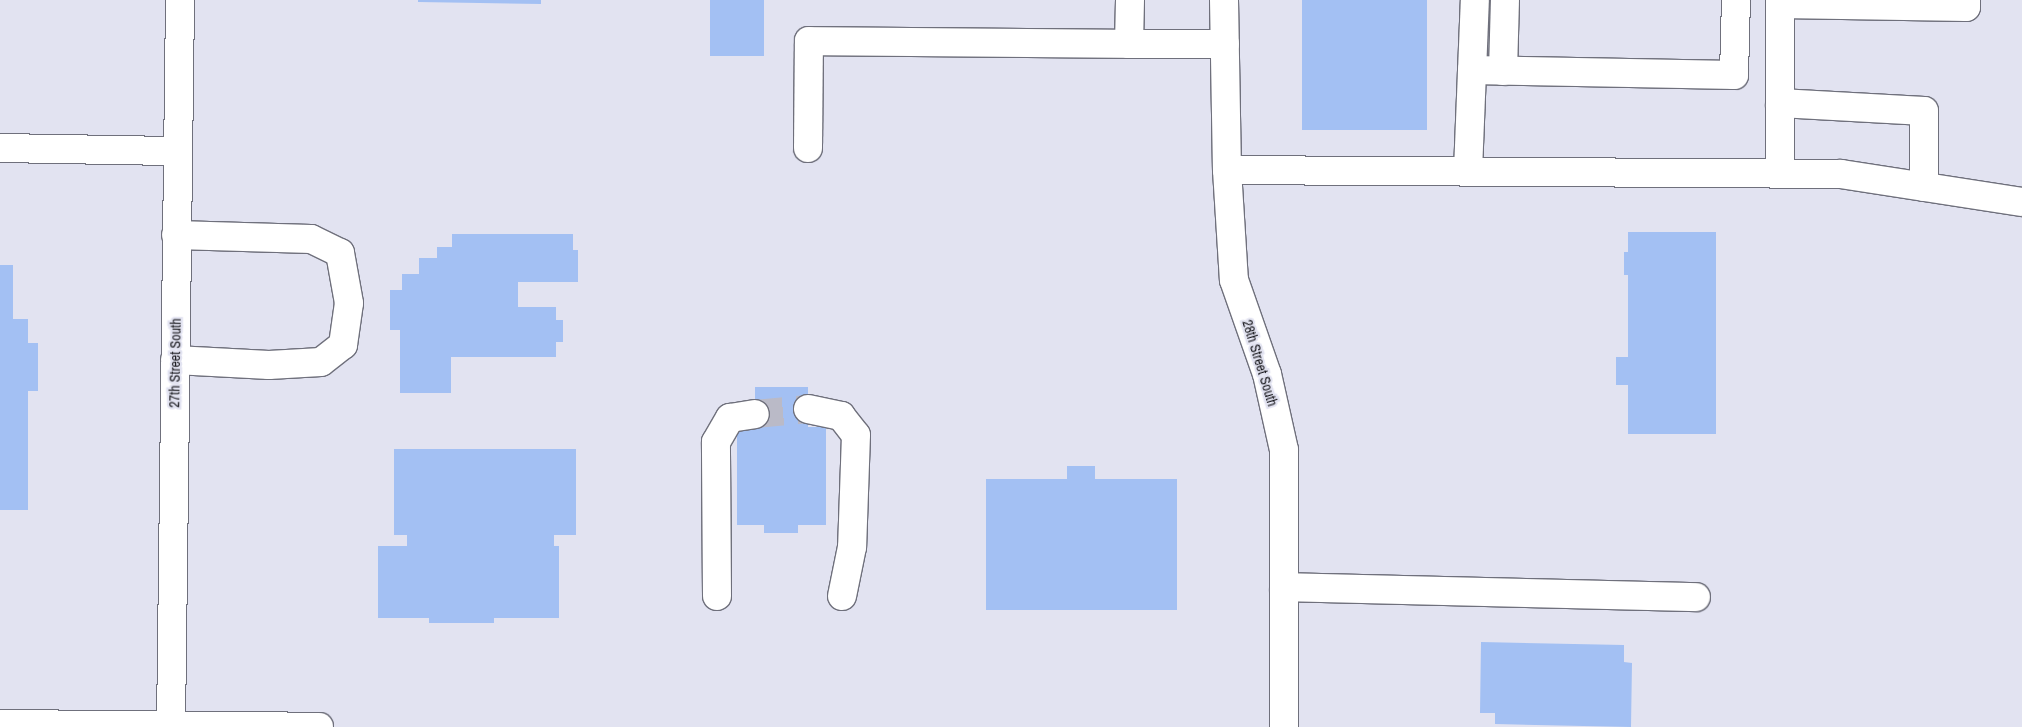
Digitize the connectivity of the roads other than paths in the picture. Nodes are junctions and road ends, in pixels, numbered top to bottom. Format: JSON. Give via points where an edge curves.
{"nodes":[{"id":1,"x":180,"y":0,"type":"edge"},
{"id":2,"x":1130,"y":0,"type":"edge"},
{"id":3,"x":1224,"y":0,"type":"edge"},
{"id":4,"x":1475,"y":0,"type":"edge"},
{"id":5,"x":1505,"y":0,"type":"edge"},
{"id":6,"x":1736,"y":0,"type":"edge"},
{"id":7,"x":1966,"y":0,"type":"edge"},
{"id":8,"x":1780,"y":2,"type":"edge"},
{"id":9,"x":1129,"y":44,"type":"junction"},
{"id":10,"x":1225,"y":44,"type":"junction"},
{"id":11,"x":1472,"y":70,"type":"junction"},
{"id":12,"x":1503,"y":71,"type":"junction"},
{"id":13,"x":1780,"y":103,"type":"junction"},
{"id":14,"x":0,"y":148,"type":"edge"},
{"id":15,"x":808,"y":148,"type":"dead end"},
{"id":16,"x":178,"y":151,"type":"junction"},
{"id":17,"x":1227,"y":170,"type":"junction"},
{"id":18,"x":1468,"y":171,"type":"junction"},
{"id":19,"x":1780,"y":173,"type":"junction"},
{"id":20,"x":1924,"y":187,"type":"junction"},
{"id":21,"x":2022,"y":202,"type":"edge"},
{"id":22,"x":176,"y":235,"type":"junction"},
{"id":23,"x":175,"y":360,"type":"junction"},
{"id":24,"x":808,"y":409,"type":"tunnel mouth"},
{"id":25,"x":755,"y":414,"type":"tunnel mouth"},
{"id":26,"x":1284,"y":587,"type":"junction"},
{"id":27,"x":717,"y":596,"type":"dead end"},
{"id":28,"x":842,"y":596,"type":"dead end"},
{"id":29,"x":1696,"y":596,"type":"dead end"},
{"id":30,"x":0,"y":724,"type":"edge"},
{"id":31,"x":171,"y":726,"type":"edge"},
{"id":32,"x":319,"y":727,"type":"edge"},
{"id":33,"x":1284,"y":727,"type":"edge"}],
"edges":[{"from":1,"to":16,"type":"street","name":"27th Street South"},
{"from":2,"to":9,"type":"street"},
{"from":3,"to":10,"type":"street","name":"28th Street South"},
{"from":4,"to":11,"type":"street"},
{"from":5,"to":12,"type":"street"},
{"from":6,"to":12,"type":"street","via":[[1734,75]]},
{"from":7,"to":8,"type":"street","via":[[1966,7]]},
{"from":8,"to":13,"type":"street"},
{"from":9,"to":10,"type":"street"},
{"from":9,"to":15,"type":"street","via":[[809,41]]},
{"from":10,"to":17,"type":"street","name":"28th Street South"},
{"from":11,"to":12,"type":"street"},
{"from":11,"to":18,"type":"street"},
{"from":13,"to":19,"type":"street"},
{"from":13,"to":20,"type":"street","via":[[1924,111]]},
{"from":14,"to":16,"type":"street"},
{"from":16,"to":22,"type":"street","name":"27th Street South"},
{"from":17,"to":18,"type":"street"},
{"from":17,"to":26,"type":"street","name":"28th Street South","via":[[1234,280],[1266,374],[1284,450]]},
{"from":18,"to":19,"type":"street"},
{"from":19,"to":20,"type":"street","via":[[1841,174]]},
{"from":20,"to":21,"type":"street"},
{"from":22,"to":23,"type":"street","name":"27th Street South"},
{"from":22,"to":23,"type":"street","via":[[311,239],[340,253],[349,303],[344,345],[321,362],[269,364]]},
{"from":23,"to":31,"type":"street","name":"27th Street South"},
{"from":24,"to":28,"type":"street","via":[[841,416],[856,435],[852,547]]},
{"from":25,"to":27,"type":"street","via":[[730,418],[716,442]]},
{"from":26,"to":29,"type":"street"},
{"from":26,"to":33,"type":"street","name":"28th Street South"},
{"from":30,"to":31,"type":"street"},
{"from":31,"to":32,"type":"street"}]}
